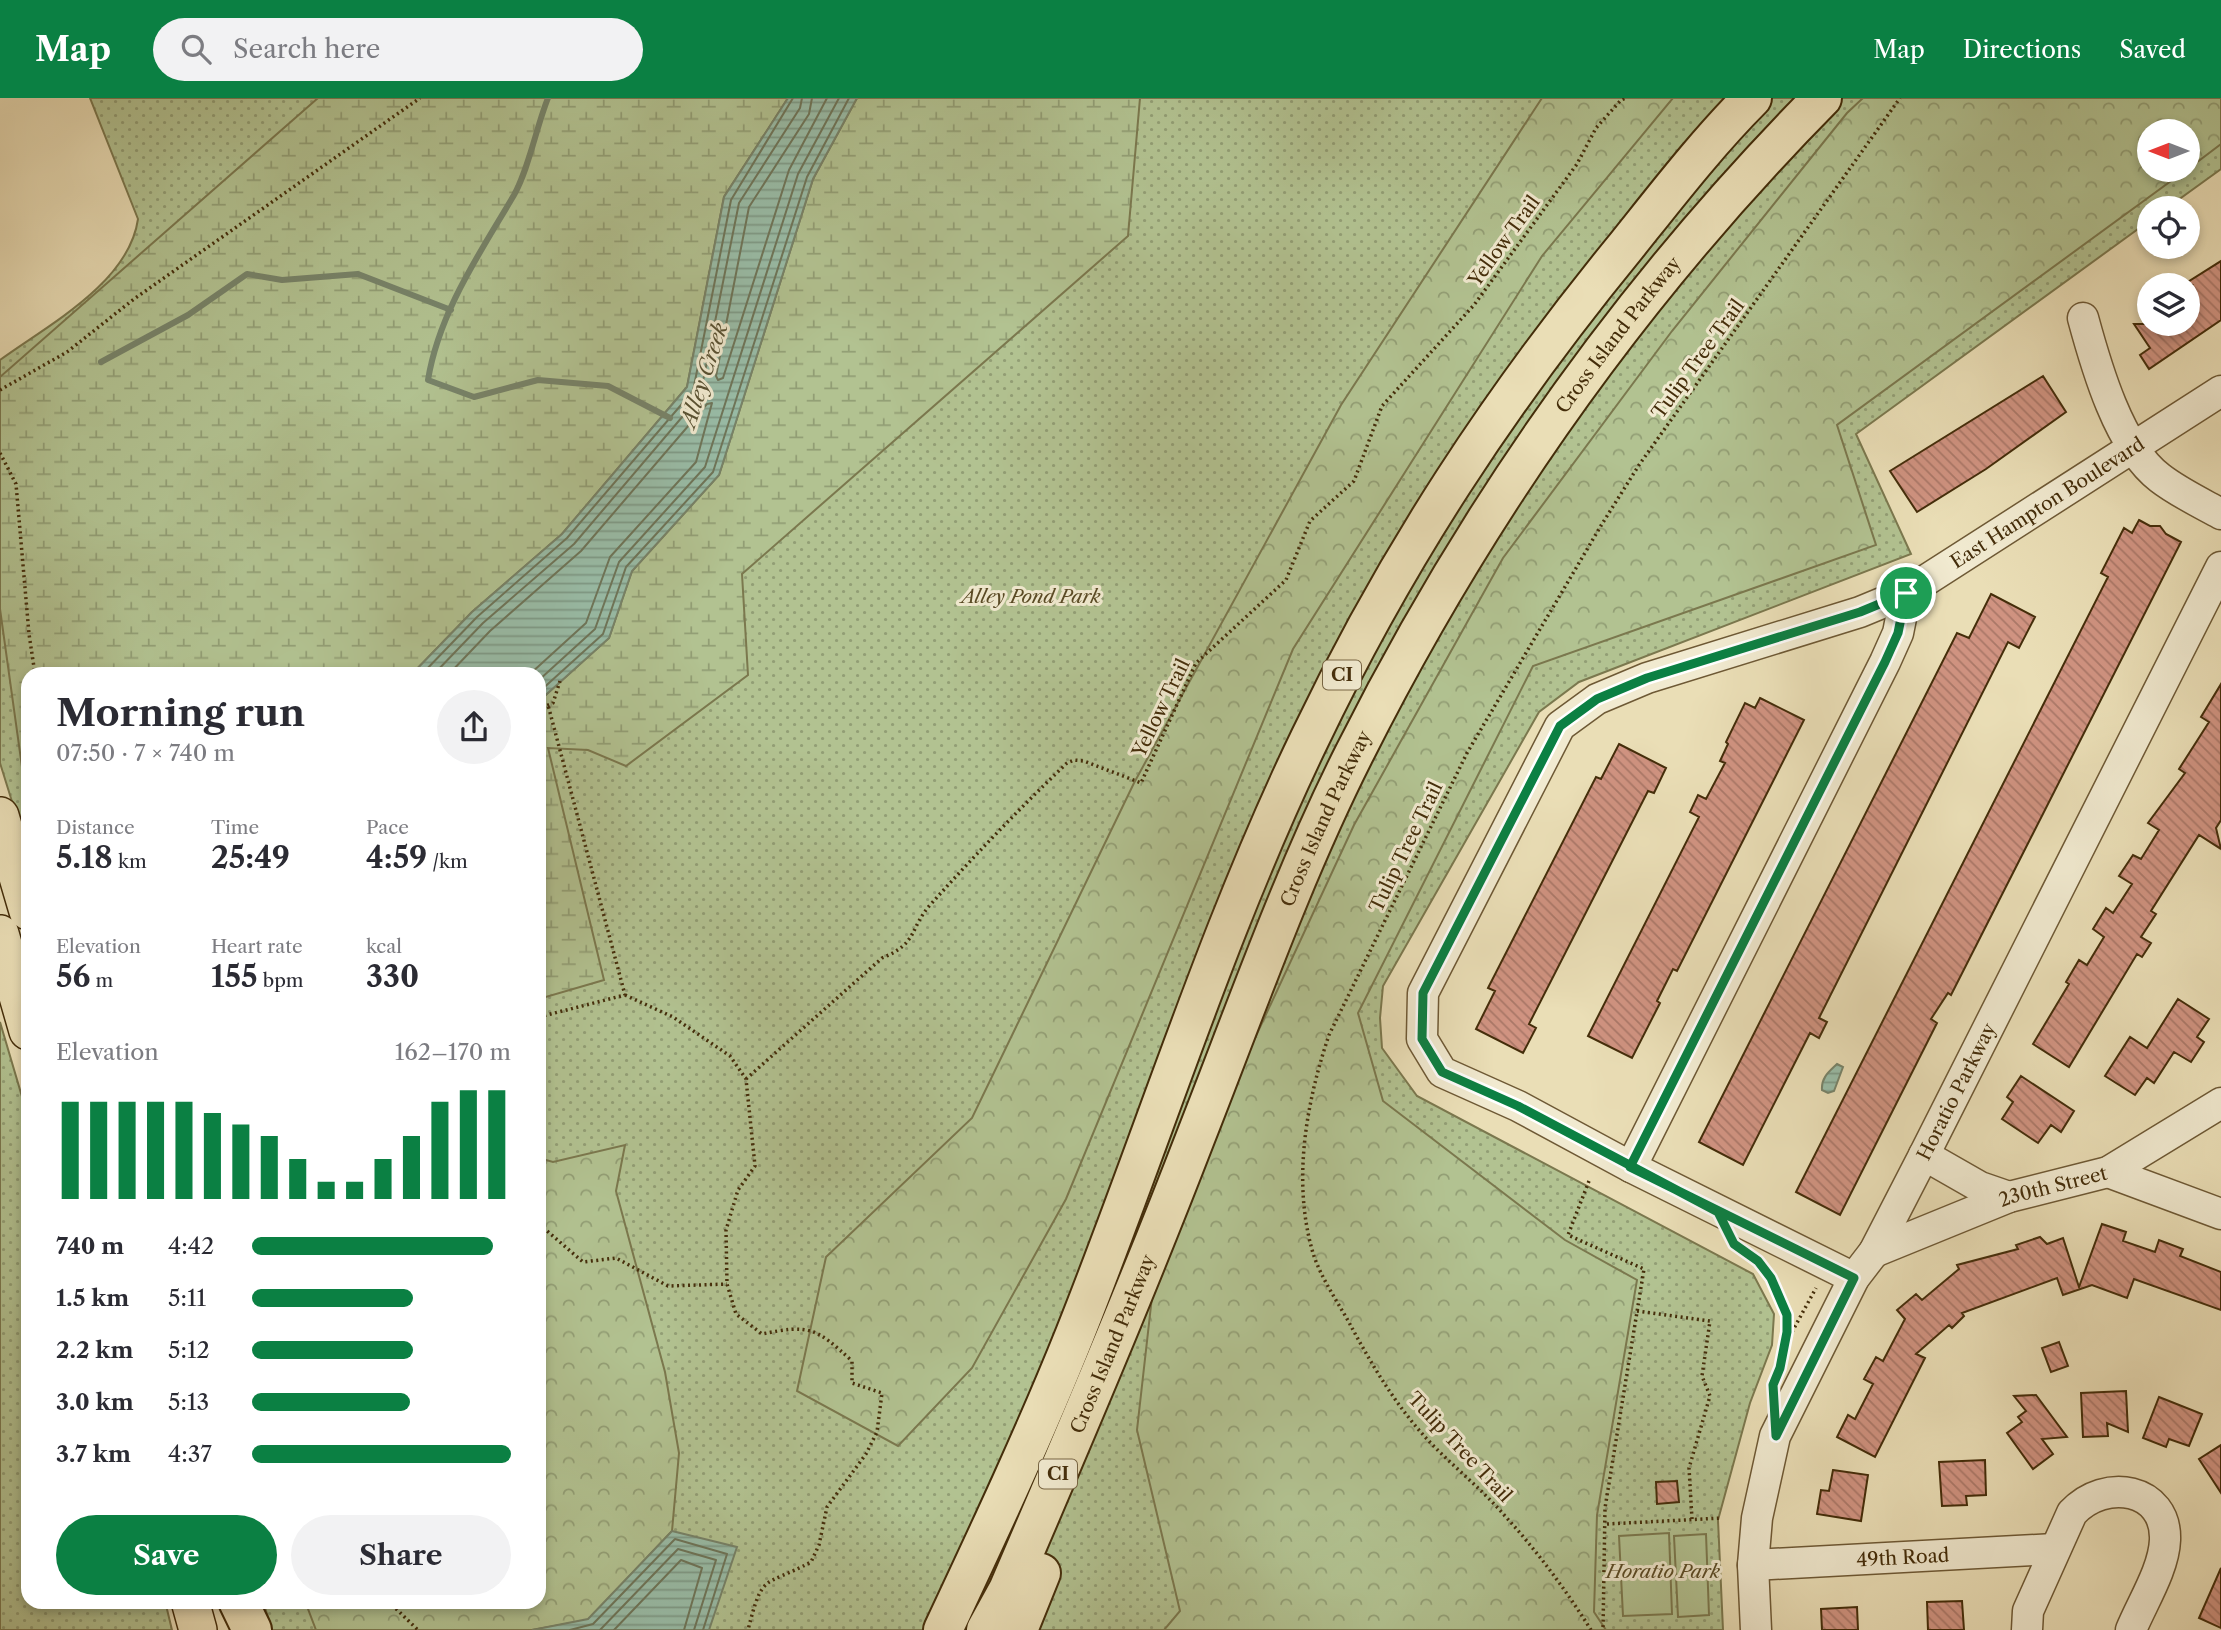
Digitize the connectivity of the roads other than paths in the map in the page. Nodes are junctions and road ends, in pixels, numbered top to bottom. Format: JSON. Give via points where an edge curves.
{"nodes":[{"id":1,"x":1752,"y":98,"type":"edge"},
{"id":2,"x":1822,"y":98,"type":"edge"},
{"id":3,"x":2083,"y":318,"type":"dead end"},
{"id":4,"x":2221,"y":391,"type":"edge"},
{"id":5,"x":2133,"y":444,"type":"junction"},
{"id":6,"x":2221,"y":514,"type":"edge"},
{"id":7,"x":2221,"y":567,"type":"edge"},
{"id":8,"x":1906,"y":593,"type":"junction"},
{"id":9,"x":2,"y":823,"type":"edge"},
{"id":10,"x":21,"y":887,"type":"edge"},
{"id":11,"x":0,"y":934,"type":"edge"},
{"id":12,"x":21,"y":1006,"type":"edge"},
{"id":13,"x":2221,"y":1103,"type":"edge"},
{"id":14,"x":1924,"y":1155,"type":"junction"},
{"id":15,"x":1630,"y":1167,"type":"junction"},
{"id":16,"x":2108,"y":1172,"type":"junction"},
{"id":17,"x":2009,"y":1197,"type":"junction"},
{"id":18,"x":2221,"y":1214,"type":"edge"},
{"id":19,"x":1874,"y":1252,"type":"junction"},
{"id":20,"x":1854,"y":1278,"type":"junction"},
{"id":21,"x":1126,"y":1315,"type":"junction"},
{"id":22,"x":1017,"y":1473,"type":"junction"},
{"id":23,"x":2054,"y":1549,"type":"junction"},
{"id":24,"x":1752,"y":1565,"type":"junction"},
{"id":25,"x":192,"y":1609,"type":"edge"},
{"id":26,"x":231,"y":1609,"type":"edge"},
{"id":27,"x":242,"y":1609,"type":"edge"},
{"id":28,"x":198,"y":1630,"type":"edge"},
{"id":29,"x":237,"y":1630,"type":"edge"},
{"id":30,"x":253,"y":1630,"type":"edge"},
{"id":31,"x":919,"y":1630,"type":"edge"},
{"id":32,"x":943,"y":1630,"type":"edge"},
{"id":33,"x":986,"y":1630,"type":"edge"},
{"id":34,"x":1018,"y":1630,"type":"edge"},
{"id":35,"x":1756,"y":1630,"type":"edge"},
{"id":36,"x":2027,"y":1630,"type":"edge"},
{"id":37,"x":2131,"y":1630,"type":"edge"}],
"edges":[{"from":1,"to":22,"type":"highway","name":"Cross Island Parkway","number":"CI","via":[[1556,332],[1463,463],[1381,599],[1309,739],[1248,880],[1075,1334]]},
{"from":2,"to":21,"type":"highway","name":"Cross Island Parkway","number":"CI","via":[[1683,250],[1589,369],[1502,493],[1427,617],[1353,755],[1287,903]]},
{"from":3,"to":5,"type":"street","via":[[2098,373]]},
{"from":4,"to":5,"type":"street","name":"East Hampton Boulevard"},
{"from":5,"to":6,"type":"street","via":[[2159,478]]},
{"from":5,"to":8,"type":"street","name":"East Hampton Boulevard"},
{"from":7,"to":14,"type":"street","name":"Horatio Parkway"},
{"from":8,"to":15,"type":"street","via":[[1898,633],[1885,662]]},
{"from":8,"to":15,"type":"street","name":"East Hampton Boulevard","via":[[1860,612],[1647,678],[1597,699],[1560,726],[1423,993],[1422,1039],[1442,1072],[1518,1106]]},
{"from":9,"to":10,"type":"main road"},
{"from":11,"to":12,"type":"main road"},
{"from":13,"to":16,"type":"street","name":"230th Street"},
{"from":14,"to":17,"type":"street","via":[[1980,1187]]},
{"from":14,"to":19,"type":"street","name":"Horatio Parkway"},
{"from":15,"to":20,"type":"street"},
{"from":16,"to":17,"type":"street","name":"230th Street"},
{"from":16,"to":18,"type":"street"},
{"from":17,"to":19,"type":"street","name":"230th Street"},
{"from":19,"to":20,"type":"street","name":"Horatio Parkway"},
{"from":20,"to":24,"type":"street","name":"Horatio Parkway","via":[[1776,1436],[1757,1518]]},
{"from":21,"to":33,"type":"highway","name":"Cross Island Parkway","number":"CI","via":[[1008,1590]]},
{"from":21,"to":34,"type":"highway","via":[[1070,1501]]},
{"from":22,"to":31,"type":"highway"},
{"from":22,"to":32,"type":"highway","name":"Cross Island Parkway","number":"CI"},
{"from":23,"to":24,"type":"street","name":"49th Road"},
{"from":23,"to":36,"type":"street","via":[[2028,1611]]},
{"from":23,"to":37,"type":"street","via":[[2072,1513],[2094,1494],[2130,1492],[2145,1500],[2163,1526],[2164,1553]]},
{"from":24,"to":35,"type":"street","name":"Horatio Parkway"},
{"from":25,"to":28,"type":"main road"},
{"from":26,"to":29,"type":"main road"},
{"from":27,"to":30,"type":"highway"}]}
